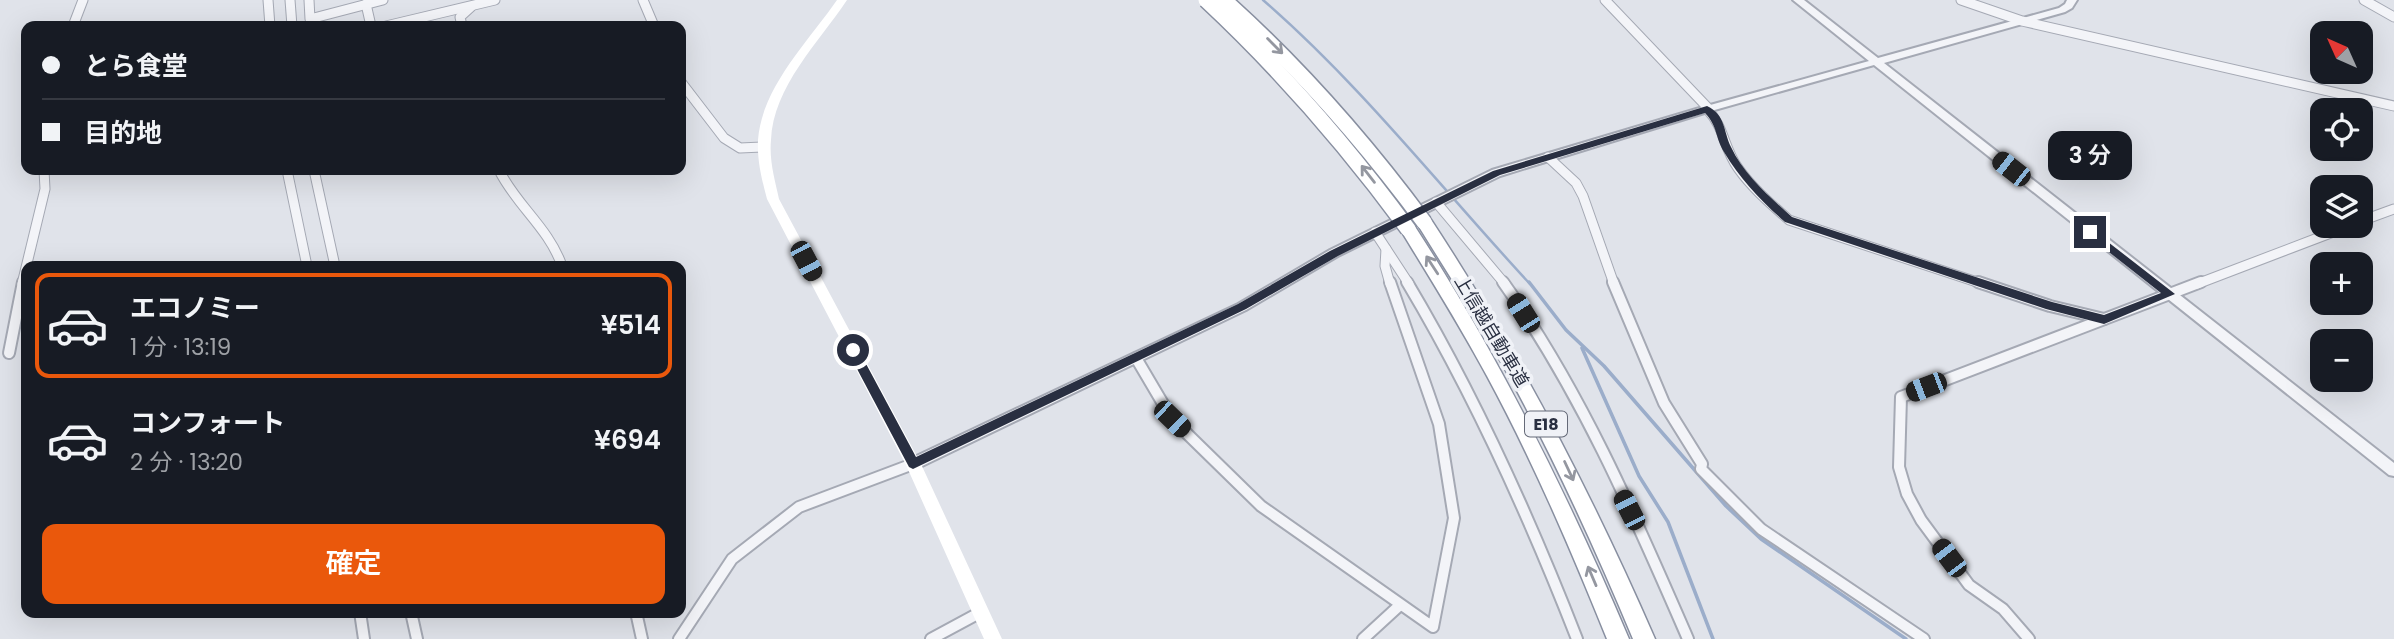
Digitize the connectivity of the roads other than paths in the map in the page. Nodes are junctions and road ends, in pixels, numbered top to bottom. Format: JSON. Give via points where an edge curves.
{"nodes":[{"id":1,"x":83,"y":0,"type":"edge"},
{"id":2,"x":268,"y":0,"type":"edge"},
{"id":3,"x":290,"y":0,"type":"edge"},
{"id":4,"x":309,"y":0,"type":"edge"},
{"id":5,"x":383,"y":0,"type":"edge"},
{"id":6,"x":495,"y":0,"type":"edge"},
{"id":7,"x":643,"y":0,"type":"edge"},
{"id":8,"x":842,"y":0,"type":"edge"},
{"id":9,"x":1206,"y":0,"type":"edge"},
{"id":10,"x":1224,"y":0,"type":"edge"},
{"id":11,"x":1605,"y":0,"type":"edge"},
{"id":12,"x":1798,"y":0,"type":"edge"},
{"id":13,"x":1961,"y":0,"type":"edge"},
{"id":14,"x":2072,"y":0,"type":"edge"},
{"id":15,"x":2364,"y":0,"type":"edge"},
{"id":16,"x":366,"y":4,"type":"junction"},
{"id":17,"x":472,"y":6,"type":"junction"},
{"id":18,"x":2394,"y":17,"type":"edge"},
{"id":19,"x":75,"y":21,"type":"edge"},
{"id":20,"x":270,"y":21,"type":"edge"},
{"id":21,"x":292,"y":21,"type":"edge"},
{"id":22,"x":370,"y":21,"type":"edge"},
{"id":23,"x":408,"y":21,"type":"edge"},
{"id":24,"x":461,"y":21,"type":"edge"},
{"id":25,"x":652,"y":21,"type":"edge"},
{"id":26,"x":2022,"y":21,"type":"junction"},
{"id":27,"x":1876,"y":62,"type":"junction"},
{"id":28,"x":686,"y":88,"type":"edge"},
{"id":29,"x":2394,"y":106,"type":"edge"},
{"id":30,"x":1708,"y":109,"type":"junction"},
{"id":31,"x":762,"y":147,"type":"junction"},
{"id":32,"x":1548,"y":157,"type":"junction"},
{"id":33,"x":44,"y":175,"type":"edge"},
{"id":34,"x":288,"y":175,"type":"edge"},
{"id":35,"x":315,"y":175,"type":"edge"},
{"id":36,"x":502,"y":175,"type":"edge"},
{"id":37,"x":1439,"y":201,"type":"junction"},
{"id":38,"x":2394,"y":209,"type":"edge"},
{"id":39,"x":2373,"y":217,"type":"edge"},
{"id":40,"x":1416,"y":225,"type":"junction"},
{"id":41,"x":1375,"y":232,"type":"junction"},
{"id":42,"x":2317,"y":238,"type":"edge"},
{"id":43,"x":1386,"y":249,"type":"junction"},
{"id":44,"x":27,"y":261,"type":"edge"},
{"id":45,"x":306,"y":261,"type":"edge"},
{"id":46,"x":334,"y":261,"type":"edge"},
{"id":47,"x":561,"y":261,"type":"edge"},
{"id":48,"x":21,"y":291,"type":"edge"},
{"id":49,"x":2169,"y":294,"type":"junction"},
{"id":50,"x":2104,"y":319,"type":"junction"},
{"id":51,"x":9,"y":353,"type":"dead end"},
{"id":52,"x":1136,"y":358,"type":"junction"},
{"id":53,"x":913,"y":464,"type":"junction"},
{"id":54,"x":2394,"y":471,"type":"edge"},
{"id":55,"x":1400,"y":605,"type":"junction"},
{"id":56,"x":981,"y":612,"type":"junction"},
{"id":57,"x":361,"y":618,"type":"edge"},
{"id":58,"x":412,"y":618,"type":"edge"},
{"id":59,"x":637,"y":618,"type":"edge"},
{"id":60,"x":364,"y":639,"type":"edge"},
{"id":61,"x":417,"y":639,"type":"edge"},
{"id":62,"x":642,"y":639,"type":"edge"},
{"id":63,"x":679,"y":639,"type":"edge"},
{"id":64,"x":931,"y":639,"type":"edge"},
{"id":65,"x":993,"y":639,"type":"edge"},
{"id":66,"x":1363,"y":639,"type":"edge"},
{"id":67,"x":1577,"y":639,"type":"edge"},
{"id":68,"x":1618,"y":639,"type":"edge"},
{"id":69,"x":1644,"y":639,"type":"edge"},
{"id":70,"x":1688,"y":639,"type":"edge"},
{"id":71,"x":1924,"y":639,"type":"edge"},
{"id":72,"x":2029,"y":639,"type":"edge"}],
"edges":[{"from":1,"to":19,"type":"street"},
{"from":2,"to":20,"type":"street"},
{"from":3,"to":21,"type":"street"},
{"from":4,"to":16,"type":"street","via":[[310,19]]},
{"from":5,"to":16,"type":"street"},
{"from":6,"to":17,"type":"street"},
{"from":7,"to":25,"type":"street"},
{"from":8,"to":31,"type":"main road","via":[[779,90]]},
{"from":40,"to":9,"type":"highway","name":"上信越自動車道","number":"E18","one_way":true,"bridge":true,"via":[[1306,99]]},
{"from":10,"to":40,"type":"highway","name":"上信越自動車道","number":"E18","one_way":true,"bridge":true,"via":[[1269,40],[1373,153]]},
{"from":11,"to":30,"type":"street"},
{"from":12,"to":27,"type":"street"},
{"from":13,"to":26,"type":"street"},
{"from":14,"to":26,"type":"street","via":[[2062,10]]},
{"from":15,"to":18,"type":"street"},
{"from":16,"to":22,"type":"street"},
{"from":17,"to":23,"type":"street"},
{"from":17,"to":24,"type":"street"},
{"from":26,"to":27,"type":"street"},
{"from":26,"to":29,"type":"street"},
{"from":27,"to":30,"type":"street"},
{"from":27,"to":49,"type":"street"},
{"from":28,"to":31,"type":"street","via":[[734,145]]},
{"from":30,"to":32,"type":"street"},
{"from":30,"to":50,"type":"street","via":[[1720,123],[1725,145],[1738,168],[1789,220],[2050,306]]},
{"from":31,"to":53,"type":"main road","via":[[773,199]]},
{"from":32,"to":37,"type":"street","via":[[1496,173]]},
{"from":32,"to":71,"type":"street","via":[[1583,196],[1633,334],[1664,403],[1702,464],[1701,470],[1761,529]]},
{"from":33,"to":44,"type":"street"},
{"from":34,"to":45,"type":"street"},
{"from":35,"to":46,"type":"street"},
{"from":36,"to":47,"type":"street","via":[[558,247]]},
{"from":37,"to":41,"type":"street"},
{"from":37,"to":70,"type":"street","via":[[1509,291],[1561,377],[1654,560]]},
{"from":38,"to":39,"type":"street"},
{"from":68,"to":40,"type":"highway","name":"上信越自動車道","number":"E18","one_way":true,"via":[[1512,402]]},
{"from":40,"to":69,"type":"highway","name":"上信越自動車道","number":"E18","one_way":true,"via":[[1476,300],[1531,396],[1580,493]]},
{"from":41,"to":43,"type":"street"},
{"from":41,"to":52,"type":"street","via":[[1242,307]]},
{"from":42,"to":49,"type":"street"},
{"from":43,"to":55,"type":"street","via":[[1385,266],[1397,309],[1439,424],[1454,518],[1433,627]]},
{"from":43,"to":67,"type":"street","via":[[1474,404],[1544,553]]},
{"from":48,"to":51,"type":"street"},
{"from":49,"to":50,"type":"street"},
{"from":49,"to":54,"type":"street"},
{"from":50,"to":72,"type":"street","via":[[1901,397],[1899,467],[1907,494],[1969,585],[2003,610]]},
{"from":52,"to":53,"type":"street"},
{"from":52,"to":55,"type":"street","via":[[1172,419],[1261,506]]},
{"from":53,"to":56,"type":"main road"},
{"from":53,"to":63,"type":"street","via":[[799,507],[732,559]]},
{"from":55,"to":66,"type":"street"},
{"from":56,"to":64,"type":"street"},
{"from":56,"to":65,"type":"main road"},
{"from":57,"to":60,"type":"street"},
{"from":58,"to":61,"type":"street"},
{"from":59,"to":62,"type":"street"}]}
